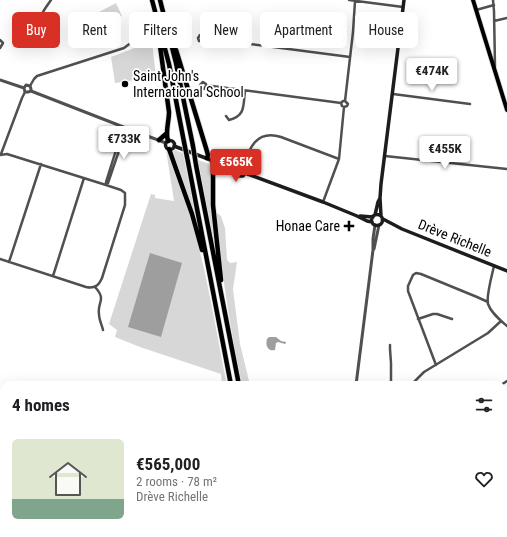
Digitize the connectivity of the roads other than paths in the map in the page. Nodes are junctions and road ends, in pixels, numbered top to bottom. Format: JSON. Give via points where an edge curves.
{"nodes":[{"id":1,"x":51,"y":0,"type":"edge"},
{"id":2,"x":152,"y":0,"type":"edge"},
{"id":3,"x":160,"y":0,"type":"edge"},
{"id":4,"x":349,"y":0,"type":"edge"},
{"id":5,"x":404,"y":0,"type":"edge"},
{"id":6,"x":473,"y":0,"type":"edge"},
{"id":7,"x":493,"y":0,"type":"edge"},
{"id":8,"x":355,"y":1,"type":"edge"},
{"id":9,"x":494,"y":5,"type":"junction"},
{"id":10,"x":403,"y":7,"type":"junction"},
{"id":11,"x":476,"y":10,"type":"junction"},
{"id":12,"x":44,"y":12,"type":"edge"},
{"id":13,"x":155,"y":12,"type":"edge"},
{"id":14,"x":163,"y":12,"type":"edge"},
{"id":15,"x":507,"y":18,"type":"edge"},
{"id":16,"x":494,"y":21,"type":"junction"},
{"id":17,"x":0,"y":40,"type":"edge"},
{"id":18,"x":129,"y":44,"type":"edge"},
{"id":19,"x":252,"y":44,"type":"edge"},
{"id":20,"x":0,"y":48,"type":"edge"},
{"id":21,"x":160,"y":48,"type":"edge"},
{"id":22,"x":165,"y":48,"type":"edge"},
{"id":23,"x":172,"y":48,"type":"edge"},
{"id":24,"x":176,"y":48,"type":"edge"},
{"id":25,"x":350,"y":57,"type":"junction"},
{"id":26,"x":495,"y":70,"type":"junction"},
{"id":27,"x":0,"y":80,"type":"edge"},
{"id":28,"x":30,"y":86,"type":"junction"},
{"id":29,"x":206,"y":86,"type":"dead end"},
{"id":30,"x":25,"y":90,"type":"junction"},
{"id":31,"x":31,"y":91,"type":"junction"},
{"id":32,"x":245,"y":91,"type":"junction"},
{"id":33,"x":393,"y":94,"type":"junction"},
{"id":34,"x":345,"y":100,"type":"junction"},
{"id":35,"x":341,"y":103,"type":"junction"},
{"id":36,"x":470,"y":104,"type":"dead end"},
{"id":37,"x":344,"y":107,"type":"junction"},
{"id":38,"x":507,"y":110,"type":"edge"},
{"id":39,"x":226,"y":116,"type":"dead end"},
{"id":40,"x":126,"y":128,"type":"junction"},
{"id":41,"x":167,"y":133,"type":"junction"},
{"id":42,"x":159,"y":140,"type":"junction"},
{"id":43,"x":167,"y":142,"type":"junction"},
{"id":44,"x":174,"y":146,"type":"junction"},
{"id":45,"x":169,"y":149,"type":"junction"},
{"id":46,"x":1,"y":154,"type":"edge"},
{"id":47,"x":385,"y":156,"type":"junction"},
{"id":48,"x":206,"y":158,"type":"junction"},
{"id":49,"x":339,"y":159,"type":"junction"},
{"id":50,"x":212,"y":160,"type":"junction"},
{"id":51,"x":220,"y":163,"type":"junction"},
{"id":52,"x":41,"y":164,"type":"junction"},
{"id":53,"x":242,"y":168,"type":"junction"},
{"id":54,"x":507,"y":169,"type":"edge"},
{"id":55,"x":237,"y":170,"type":"junction"},
{"id":56,"x":245,"y":173,"type":"junction"},
{"id":57,"x":213,"y":177,"type":"junction"},
{"id":58,"x":84,"y":178,"type":"junction"},
{"id":59,"x":106,"y":185,"type":"junction"},
{"id":60,"x":380,"y":198,"type":"junction"},
{"id":61,"x":323,"y":202,"type":"junction"},
{"id":62,"x":357,"y":216,"type":"junction"},
{"id":63,"x":374,"y":216,"type":"junction"},
{"id":64,"x":382,"y":217,"type":"junction"},
{"id":65,"x":377,"y":224,"type":"junction"},
{"id":66,"x":395,"y":226,"type":"junction"},
{"id":67,"x":206,"y":258,"type":"junction"},
{"id":68,"x":0,"y":259,"type":"edge"},
{"id":69,"x":9,"y":262,"type":"junction"},
{"id":70,"x":494,"y":266,"type":"junction"},
{"id":71,"x":507,"y":271,"type":"edge"},
{"id":72,"x":53,"y":276,"type":"junction"},
{"id":73,"x":219,"y":286,"type":"junction"},
{"id":74,"x":95,"y":287,"type":"junction"},
{"id":75,"x":488,"y":302,"type":"junction"},
{"id":76,"x":418,"y":319,"type":"junction"},
{"id":77,"x":452,"y":319,"type":"dead end"},
{"id":78,"x":501,"y":321,"type":"junction"},
{"id":79,"x":507,"y":326,"type":"edge"},
{"id":80,"x":103,"y":330,"type":"dead end"},
{"id":81,"x":390,"y":345,"type":"dead end"},
{"id":82,"x":436,"y":365,"type":"junction"},
{"id":83,"x":230,"y":381,"type":"edge"},
{"id":84,"x":238,"y":381,"type":"edge"},
{"id":85,"x":357,"y":381,"type":"edge"},
{"id":86,"x":391,"y":381,"type":"edge"},
{"id":87,"x":415,"y":381,"type":"edge"}],
"edges":[{"from":1,"to":12,"type":"street"},
{"from":2,"to":13,"type":"highway"},
{"from":3,"to":14,"type":"highway"},
{"from":4,"to":8,"type":"street"},
{"from":5,"to":10,"type":"main road"},
{"from":6,"to":11,"type":"main road"},
{"from":7,"to":9,"type":"street"},
{"from":8,"to":10,"type":"street"},
{"from":8,"to":25,"type":"street"},
{"from":9,"to":11,"type":"street"},
{"from":9,"to":16,"type":"street"},
{"from":10,"to":33,"type":"main road"},
{"from":11,"to":26,"type":"main road"},
{"from":15,"to":16,"type":"street"},
{"from":16,"to":26,"type":"street"},
{"from":17,"to":20,"type":"street","via":[[3,43]]},
{"from":18,"to":28,"type":"street","via":[[37,76]]},
{"from":19,"to":25,"type":"street"},
{"from":21,"to":41,"type":"highway","via":[[169,112]]},
{"from":22,"to":67,"type":"highway","bridge":true},
{"from":23,"to":73,"type":"highway","bridge":true},
{"from":24,"to":48,"type":"highway","via":[[208,155]]},
{"from":25,"to":34,"type":"street"},
{"from":26,"to":38,"type":"main road"},
{"from":27,"to":30,"type":"street"},
{"from":28,"to":30,"type":"street","via":[[26,85]]},
{"from":28,"to":31,"type":"street"},
{"from":29,"to":32,"type":"street"},
{"from":30,"to":31,"type":"street"},
{"from":30,"to":46,"type":"street"},
{"from":31,"to":40,"type":"street"},
{"from":32,"to":35,"type":"street"},
{"from":32,"to":39,"type":"street","via":[[241,114],[229,120]]},
{"from":33,"to":36,"type":"street"},
{"from":33,"to":47,"type":"main road"},
{"from":34,"to":35,"type":"street"},
{"from":34,"to":37,"type":"street","via":[[348,104]]},
{"from":35,"to":37,"type":"street"},
{"from":37,"to":49,"type":"street"},
{"from":40,"to":42,"type":"street"},
{"from":40,"to":59,"type":"street"},
{"from":41,"to":42,"type":"highway"},
{"from":41,"to":43,"type":"highway"},
{"from":42,"to":43,"type":"street"},
{"from":43,"to":44,"type":"main road","via":[[172,141]]},
{"from":43,"to":45,"type":"main road","via":[[166,146]]},
{"from":44,"to":45,"type":"main road"},
{"from":44,"to":48,"type":"main road"},
{"from":45,"to":67,"type":"highway"},
{"from":46,"to":52,"type":"street"},
{"from":47,"to":54,"type":"street"},
{"from":47,"to":60,"type":"main road"},
{"from":48,"to":50,"type":"main road"},
{"from":49,"to":53,"type":"street","via":[[281,137],[268,135],[259,138],[252,145]]},
{"from":49,"to":61,"type":"street"},
{"from":50,"to":51,"type":"main road"},
{"from":50,"to":57,"type":"highway"},
{"from":51,"to":55,"type":"main road"},
{"from":51,"to":57,"type":"highway"},
{"from":52,"to":58,"type":"street"},
{"from":52,"to":69,"type":"street"},
{"from":53,"to":55,"type":"main road"},
{"from":53,"to":56,"type":"main road"},
{"from":55,"to":56,"type":"main road","via":[[240,176]]},
{"from":56,"to":61,"type":"main road","name":"Drève Richelle"},
{"from":57,"to":73,"type":"highway","via":[[213,205],[221,279]]},
{"from":58,"to":59,"type":"street"},
{"from":58,"to":72,"type":"street"},
{"from":59,"to":74,"type":"street","via":[[124,193],[125,205],[102,278]]},
{"from":60,"to":63,"type":"main road"},
{"from":60,"to":64,"type":"main road"},
{"from":61,"to":62,"type":"main road","name":"Drève Richelle"},
{"from":62,"to":63,"type":"main road","name":"Drève Richelle"},
{"from":62,"to":65,"type":"main road","name":"Drève Richelle"},
{"from":63,"to":64,"type":"main road","name":"Drève Richelle","via":[[377,214]]},
{"from":63,"to":65,"type":"main road"},
{"from":64,"to":65,"type":"main road"},
{"from":64,"to":66,"type":"main road","name":"Drève Richelle"},
{"from":65,"to":66,"type":"main road","name":"Drève Richelle"},
{"from":65,"to":85,"type":"street","via":[[373,239]]},
{"from":66,"to":70,"type":"main road","name":"Drève Richelle"},
{"from":67,"to":83,"type":"highway"},
{"from":68,"to":69,"type":"street"},
{"from":69,"to":72,"type":"street"},
{"from":70,"to":71,"type":"main road","name":"Drève Richelle"},
{"from":70,"to":75,"type":"street"},
{"from":72,"to":74,"type":"street","via":[[86,288]]},
{"from":73,"to":84,"type":"highway"},
{"from":74,"to":80,"type":"street","via":[[102,300],[98,313]]},
{"from":75,"to":76,"type":"street","via":[[416,273],[412,276],[408,292]]},
{"from":75,"to":78,"type":"street"},
{"from":76,"to":77,"type":"street","via":[[433,314]]},
{"from":76,"to":82,"type":"street"},
{"from":78,"to":79,"type":"street"},
{"from":78,"to":82,"type":"street"},
{"from":81,"to":86,"type":"street"},
{"from":82,"to":87,"type":"street"}]}
